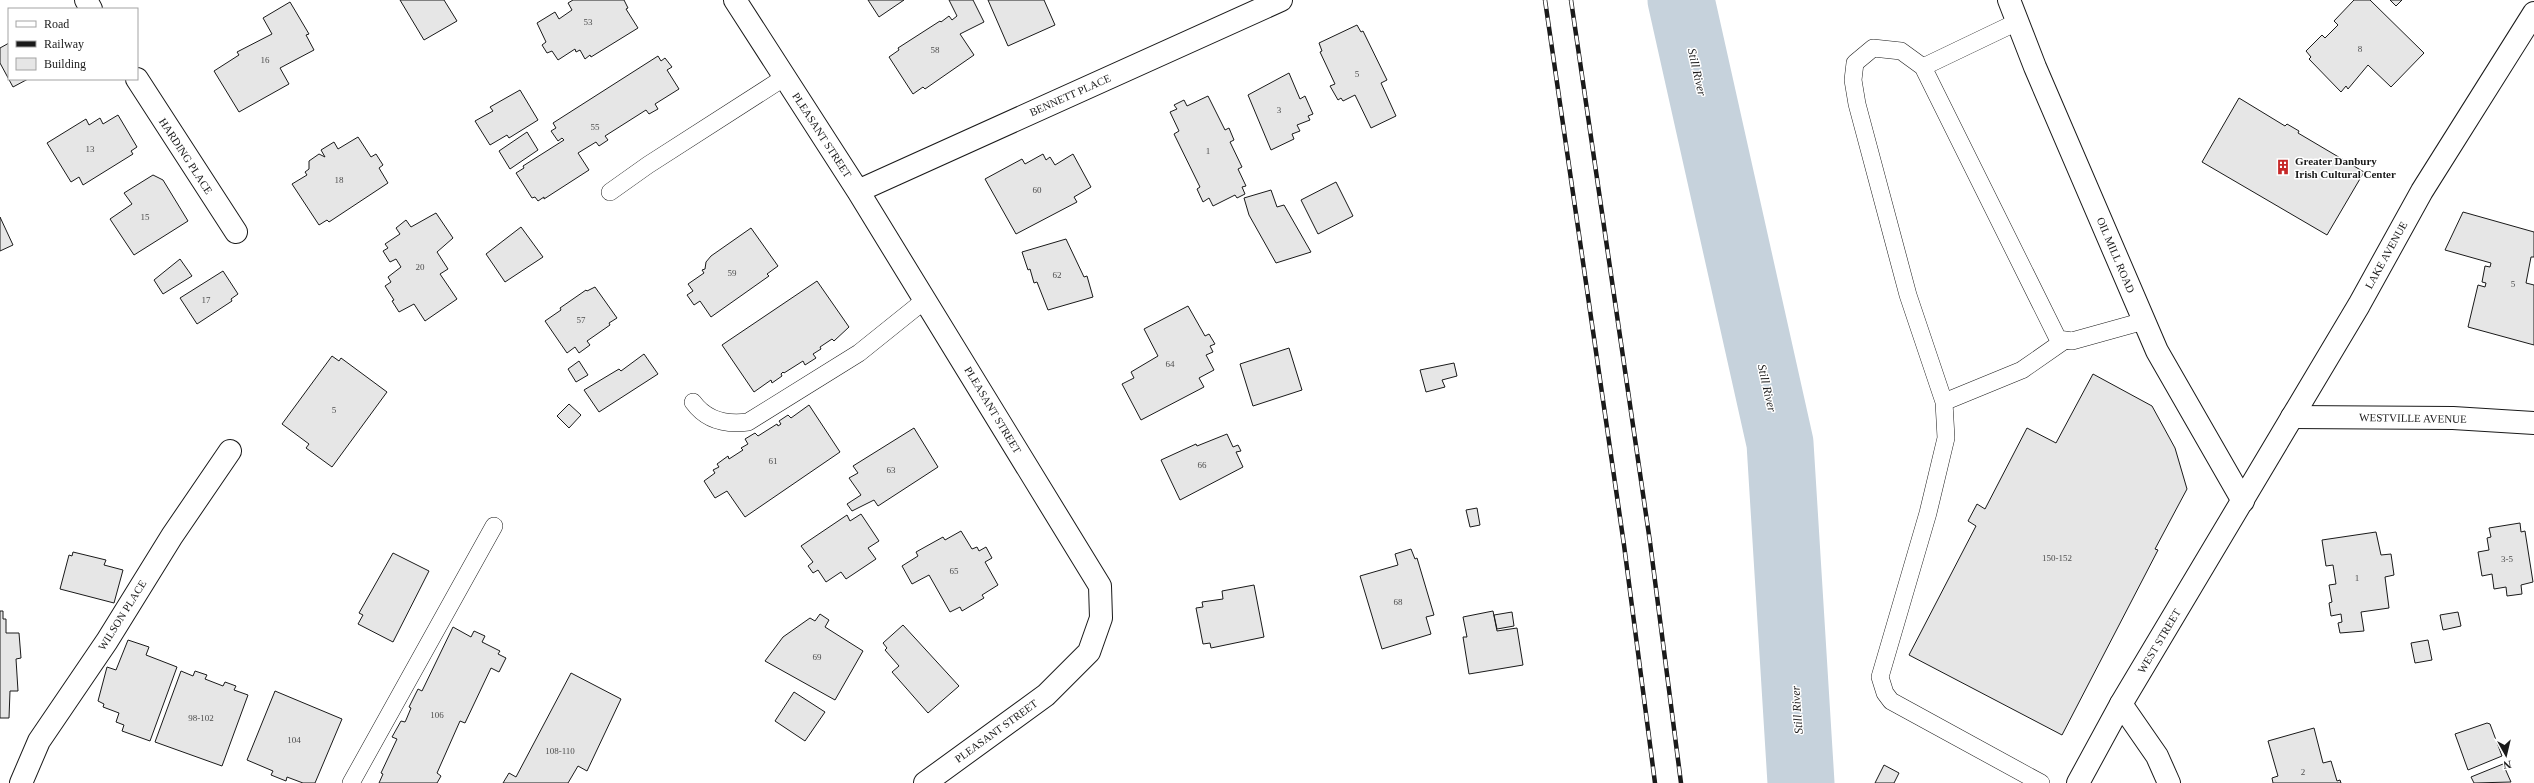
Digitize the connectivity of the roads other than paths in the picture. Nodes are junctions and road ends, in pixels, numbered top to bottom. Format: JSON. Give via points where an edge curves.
{"nodes":[{"id":1,"x":735,"y":0,"type":"edge"},
{"id":2,"x":1282,"y":0,"type":"edge"},
{"id":3,"x":2009,"y":0,"type":"edge"},
{"id":4,"x":2534,"y":12,"type":"edge"},
{"id":5,"x":2017,"y":22,"type":"junction"},
{"id":6,"x":1923,"y":67,"type":"junction"},
{"id":7,"x":785,"y":77,"type":"junction"},
{"id":8,"x":138,"y":80,"type":"edge"},
{"id":9,"x":858,"y":191,"type":"junction"},
{"id":10,"x":610,"y":192,"type":"dead end"},
{"id":11,"x":236,"y":232,"type":"dead end"},
{"id":12,"x":926,"y":300,"type":"junction"},
{"id":13,"x":2144,"y":321,"type":"junction"},
{"id":14,"x":2065,"y":340,"type":"junction"},
{"id":15,"x":693,"y":402,"type":"dead end"},
{"id":16,"x":1944,"y":402,"type":"junction"},
{"id":17,"x":2292,"y":417,"type":"junction"},
{"id":18,"x":2534,"y":423,"type":"edge"},
{"id":19,"x":230,"y":451,"type":"dead end"},
{"id":20,"x":2243,"y":501,"type":"junction"},
{"id":21,"x":494,"y":526,"type":"dead end"},
{"id":22,"x":2121,"y":704,"type":"junction"},
{"id":23,"x":21,"y":783,"type":"edge"},
{"id":24,"x":351,"y":783,"type":"edge"},
{"id":25,"x":925,"y":783,"type":"edge"},
{"id":26,"x":2041,"y":783,"type":"edge"},
{"id":27,"x":2078,"y":783,"type":"edge"},
{"id":28,"x":2169,"y":783,"type":"edge"}],
"edges":[{"from":1,"to":7,"type":"street","name":"PLEASANT STREET"},
{"from":2,"to":9,"type":"street","name":"BENNETT PLACE"},
{"from":3,"to":5,"type":"street","name":"OIL MILL ROAD"},
{"from":4,"to":17,"type":"street","name":"LAKE AVENUE","via":[[2422,191],[2359,305]]},
{"from":5,"to":6,"type":"lane"},
{"from":5,"to":13,"type":"street","name":"OIL MILL ROAD"},
{"from":6,"to":14,"type":"lane","via":[[2058,339]]},
{"from":6,"to":16,"type":"lane","via":[[1901,51],[1873,48],[1855,63],[1852,80],[1908,295]]},
{"from":7,"to":9,"type":"street","name":"PLEASANT STREET"},
{"from":7,"to":10,"type":"lane"},
{"from":8,"to":11,"type":"street","name":"HARDING PLACE"},
{"from":9,"to":12,"type":"street","name":"PLEASANT STREET"},
{"from":12,"to":15,"type":"lane","via":[[859,353],[748,422],[724,422],[702,413]]},
{"from":12,"to":25,"type":"street","name":"PLEASANT STREET","via":[[1100,586],[1101,618],[1089,652],[1046,695]]},
{"from":13,"to":14,"type":"lane","via":[[2072,341]]},
{"from":13,"to":20,"type":"street","name":"OIL MILL ROAD","via":[[2156,351]]},
{"from":14,"to":16,"type":"lane","via":[[2022,370]]},
{"from":16,"to":26,"type":"lane","via":[[1946,438],[1928,513],[1880,677],[1885,693],[1891,701]]},
{"from":17,"to":18,"type":"street","name":"WESTVILLE AVENUE","via":[[2453,418]]},
{"from":17,"to":20,"type":"street","name":"LAKE AVENUE"},
{"from":19,"to":23,"type":"street","name":"WILSON PLACE","via":[[39,741]]},
{"from":20,"to":22,"type":"street","name":"WEST STREET"},
{"from":21,"to":24,"type":"lane"},
{"from":22,"to":27,"type":"street","name":"WEST STREET"},
{"from":22,"to":28,"type":"street","via":[[2156,756]]}]}
